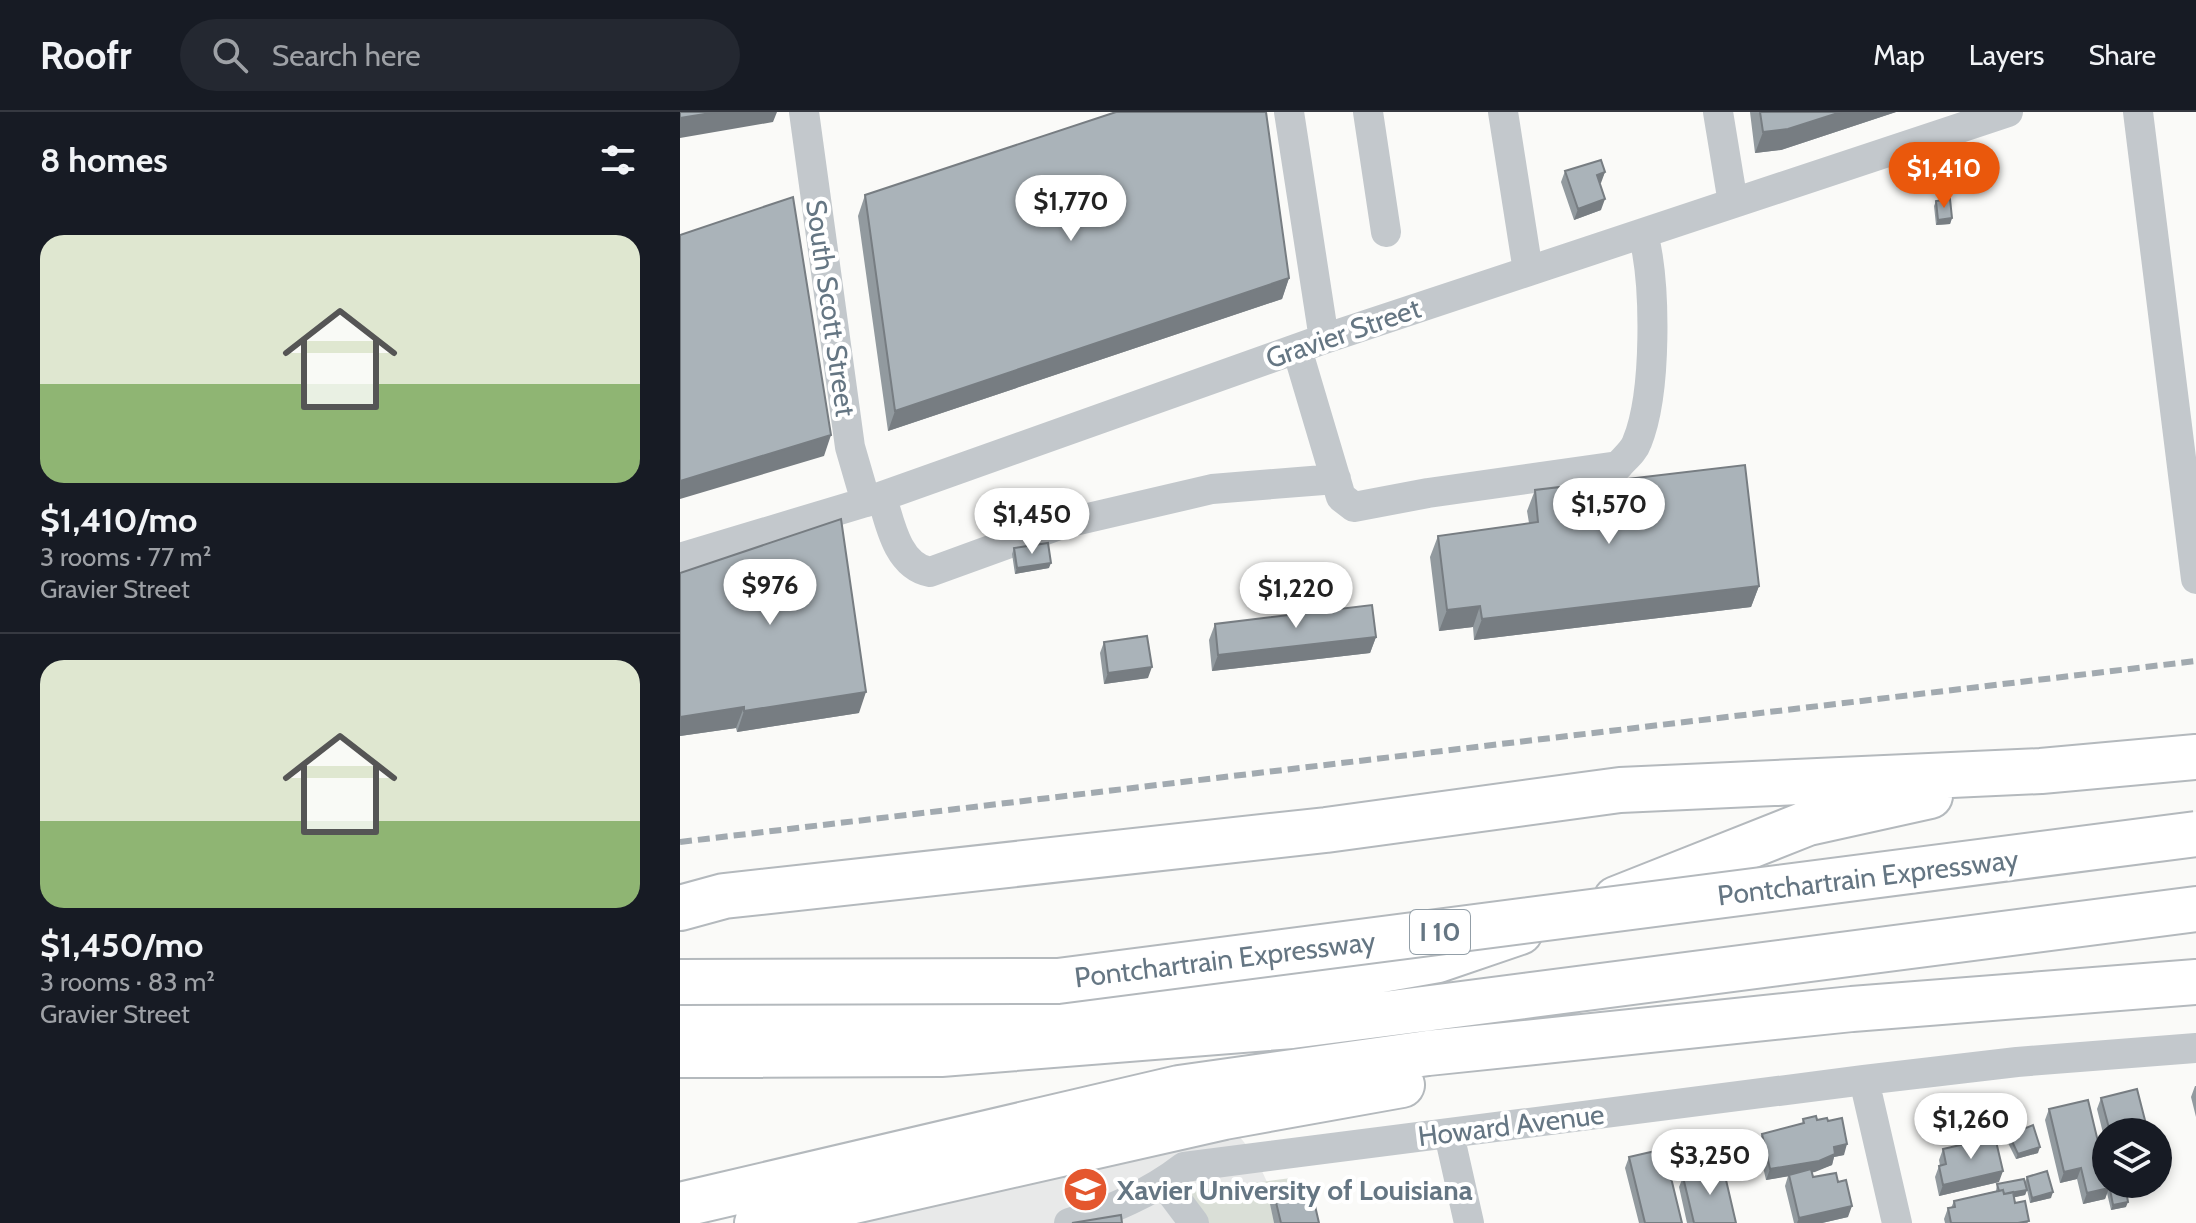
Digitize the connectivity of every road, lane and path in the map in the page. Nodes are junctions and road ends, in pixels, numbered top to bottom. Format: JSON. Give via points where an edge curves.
{"nodes":[{"id":1,"x":804,"y":112,"type":"edge"},
{"id":2,"x":1289,"y":112,"type":"edge"},
{"id":3,"x":1368,"y":112,"type":"edge"},
{"id":4,"x":1503,"y":112,"type":"edge"},
{"id":5,"x":1718,"y":112,"type":"edge"},
{"id":6,"x":2008,"y":112,"type":"edge"},
{"id":7,"x":2138,"y":112,"type":"edge"},
{"id":8,"x":1733,"y":203,"type":"junction"},
{"id":9,"x":1386,"y":232,"type":"dead end"},
{"id":10,"x":1643,"y":233,"type":"junction"},
{"id":11,"x":1528,"y":271,"type":"junction"},
{"id":12,"x":1310,"y":344,"type":"junction"},
{"id":13,"x":1336,"y":479,"type":"junction"},
{"id":14,"x":874,"y":499,"type":"junction"},
{"id":15,"x":680,"y":558,"type":"edge"},
{"id":16,"x":2196,"y":579,"type":"edge"},
{"id":17,"x":2196,"y":757,"type":"edge"},
{"id":18,"x":2041,"y":771,"type":"junction"},
{"id":19,"x":2196,"y":834,"type":"edge"},
{"id":20,"x":724,"y":896,"type":"junction"},
{"id":21,"x":680,"y":908,"type":"edge"},
{"id":22,"x":2196,"y":909,"type":"edge"},
{"id":23,"x":680,"y":917,"type":"edge"},
{"id":24,"x":680,"y":982,"type":"edge"},
{"id":25,"x":2196,"y":982,"type":"edge"},
{"id":26,"x":680,"y":1016,"type":"edge"},
{"id":27,"x":1586,"y":1038,"type":"junction"},
{"id":28,"x":2196,"y":1048,"type":"edge"},
{"id":29,"x":680,"y":1055,"type":"edge"},
{"id":30,"x":1864,"y":1080,"type":"junction"},
{"id":31,"x":1449,"y":1134,"type":"junction"},
{"id":32,"x":1164,"y":1183,"type":"junction"},
{"id":33,"x":680,"y":1205,"type":"edge"},
{"id":34,"x":757,"y":1223,"type":"edge"},
{"id":35,"x":1069,"y":1223,"type":"edge"},
{"id":36,"x":1194,"y":1223,"type":"edge"},
{"id":37,"x":1469,"y":1223,"type":"edge"},
{"id":38,"x":1897,"y":1223,"type":"edge"}],
"edges":[{"from":1,"to":14,"type":"street","name":"South Scott Street","via":[[850,447]]},
{"from":2,"to":12,"type":"street"},
{"from":3,"to":9,"type":"street"},
{"from":4,"to":11,"type":"street"},
{"from":5,"to":8,"type":"street"},
{"from":6,"to":8,"type":"street","name":"Gravier Street"},
{"from":7,"to":16,"type":"street"},
{"from":8,"to":10,"type":"street","name":"Gravier Street"},
{"from":10,"to":11,"type":"street","name":"Gravier Street"},
{"from":10,"to":13,"type":"street","via":[[1651,266],[1649,385],[1636,446],[1618,466],[1354,507],[1341,497]]},
{"from":11,"to":12,"type":"street","name":"Gravier Street"},
{"from":12,"to":13,"type":"street"},
{"from":12,"to":14,"type":"street","name":"Gravier Street"},
{"from":13,"to":14,"type":"street","name":"South Scott Street","via":[[1197,492],[1062,524],[930,572],[906,561]]},
{"from":14,"to":15,"type":"street","name":"Gravier Street"},
{"from":17,"to":18,"type":"highway"},
{"from":18,"to":20,"type":"highway","via":[[1620,790],[1326,830]]},
{"from":18,"to":26,"type":"highway","via":[[1808,823],[1673,879],[1438,960],[1267,990],[898,1017]]},
{"from":19,"to":24,"type":"highway","name":"Pontchartrain Expressway","number":"I 10","bridge":true,"via":[[1058,981]]},
{"from":20,"to":21,"type":"highway"},
{"from":20,"to":23,"type":"highway"},
{"from":22,"to":29,"type":"highway","via":[[1292,1026],[941,1054]]},
{"from":25,"to":27,"type":"highway","via":[[1852,1009]]},
{"from":27,"to":33,"type":"highway","via":[[1428,1053],[1179,1088]]},
{"from":27,"to":34,"type":"highway","via":[[1453,1076],[1209,1120]]},
{"from":28,"to":30,"type":"street","name":"Howard Avenue"},
{"from":30,"to":31,"type":"street","name":"Howard Avenue"},
{"from":30,"to":38,"type":"street"},
{"from":31,"to":32,"type":"street","name":"Howard Avenue","via":[[1184,1167]]},
{"from":31,"to":37,"type":"street"},
{"from":32,"to":35,"type":"street","name":"Howard Avenue"},
{"from":32,"to":36,"type":"street"}]}
